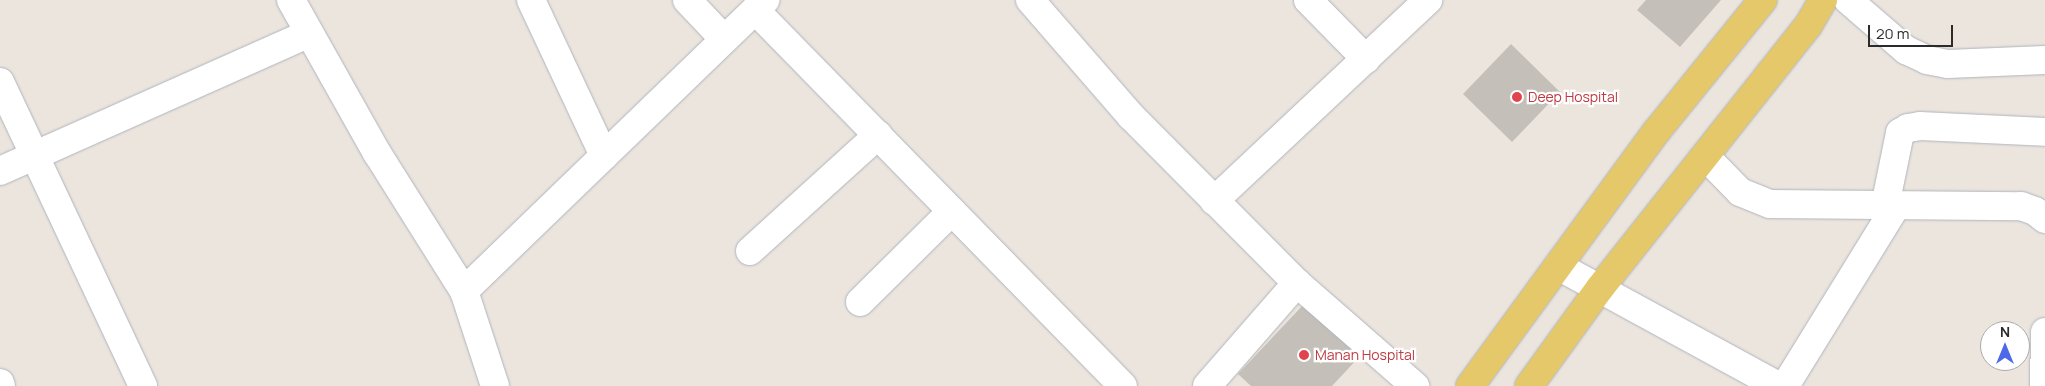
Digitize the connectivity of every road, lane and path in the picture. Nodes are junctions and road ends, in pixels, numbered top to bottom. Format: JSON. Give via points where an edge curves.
{"nodes":[{"id":1,"x":291,"y":0,"type":"edge"},
{"id":2,"x":531,"y":0,"type":"edge"},
{"id":3,"x":687,"y":0,"type":"edge"},
{"id":4,"x":1030,"y":0,"type":"edge"},
{"id":5,"x":1308,"y":0,"type":"edge"},
{"id":6,"x":1428,"y":0,"type":"edge"},
{"id":7,"x":1763,"y":0,"type":"edge"},
{"id":8,"x":1823,"y":0,"type":"edge"},
{"id":9,"x":1848,"y":0,"type":"edge"},
{"id":10,"x":760,"y":5,"type":"edge"},
{"id":11,"x":308,"y":34,"type":"junction"},
{"id":12,"x":724,"y":39,"type":"junction"},
{"id":13,"x":1366,"y":59,"type":"junction"},
{"id":14,"x":2045,"y":60,"type":"edge"},
{"id":15,"x":0,"y":82,"type":"edge"},
{"id":16,"x":2045,"y":132,"type":"edge"},
{"id":17,"x":878,"y":135,"type":"junction"},
{"id":18,"x":33,"y":156,"type":"junction"},
{"id":19,"x":604,"y":156,"type":"junction"},
{"id":20,"x":1706,"y":156,"type":"junction"},
{"id":21,"x":0,"y":171,"type":"edge"},
{"id":22,"x":1214,"y":201,"type":"junction"},
{"id":23,"x":1891,"y":206,"type":"junction"},
{"id":24,"x":952,"y":211,"type":"junction"},
{"id":25,"x":2045,"y":220,"type":"edge"},
{"id":26,"x":750,"y":252,"type":"dead end"},
{"id":27,"x":1558,"y":266,"type":"junction"},
{"id":28,"x":1297,"y":284,"type":"junction"},
{"id":29,"x":1600,"y":288,"type":"junction"},
{"id":30,"x":464,"y":290,"type":"junction"},
{"id":31,"x":860,"y":302,"type":"dead end"},
{"id":32,"x":2045,"y":332,"type":"edge"},
{"id":33,"x":2045,"y":361,"type":"edge"},
{"id":34,"x":143,"y":386,"type":"edge"},
{"id":35,"x":495,"y":386,"type":"edge"},
{"id":36,"x":1124,"y":386,"type":"edge"},
{"id":37,"x":1207,"y":386,"type":"edge"},
{"id":38,"x":1414,"y":386,"type":"edge"},
{"id":39,"x":1470,"y":386,"type":"edge"},
{"id":40,"x":1529,"y":386,"type":"edge"},
{"id":41,"x":1778,"y":386,"type":"edge"},
{"id":42,"x":1784,"y":386,"type":"edge"},
{"id":43,"x":2044,"y":386,"type":"edge"}],
"edges":[{"from":1,"to":11,"type":"street"},
{"from":2,"to":19,"type":"street"},
{"from":3,"to":12,"type":"street"},
{"from":4,"to":22,"type":"street","via":[[1131,116]]},
{"from":5,"to":13,"type":"street"},
{"from":6,"to":13,"type":"street"},
{"from":7,"to":27,"type":"main road","via":[[1656,132]]},
{"from":8,"to":20,"type":"main road","via":[[1808,26]]},
{"from":9,"to":14,"type":"street","via":[[1906,50],[1927,60],[1948,64]]},
{"from":10,"to":12,"type":"street"},
{"from":10,"to":17,"type":"street"},
{"from":11,"to":18,"type":"street"},
{"from":11,"to":30,"type":"street"},
{"from":12,"to":19,"type":"street"},
{"from":13,"to":22,"type":"street"},
{"from":15,"to":18,"type":"street"},
{"from":16,"to":23,"type":"street","via":[[1908,128],[1900,132]]},
{"from":17,"to":24,"type":"street"},
{"from":17,"to":26,"type":"street"},
{"from":18,"to":21,"type":"street"},
{"from":18,"to":34,"type":"street"},
{"from":19,"to":30,"type":"street"},
{"from":20,"to":23,"type":"street","via":[[1740,192],[1770,204]]},
{"from":20,"to":29,"type":"main road"},
{"from":22,"to":28,"type":"street"},
{"from":23,"to":25,"type":"street","via":[[2021,206],[2035,211]]},
{"from":23,"to":42,"type":"street"},
{"from":24,"to":31,"type":"street"},
{"from":24,"to":36,"type":"street"},
{"from":27,"to":29,"type":"street"},
{"from":27,"to":39,"type":"main road"},
{"from":28,"to":37,"type":"street"},
{"from":28,"to":38,"type":"street"},
{"from":29,"to":40,"type":"main road"},
{"from":29,"to":41,"type":"street"},
{"from":30,"to":35,"type":"street"},
{"from":32,"to":33,"type":"street"},
{"from":33,"to":43,"type":"street"}]}
